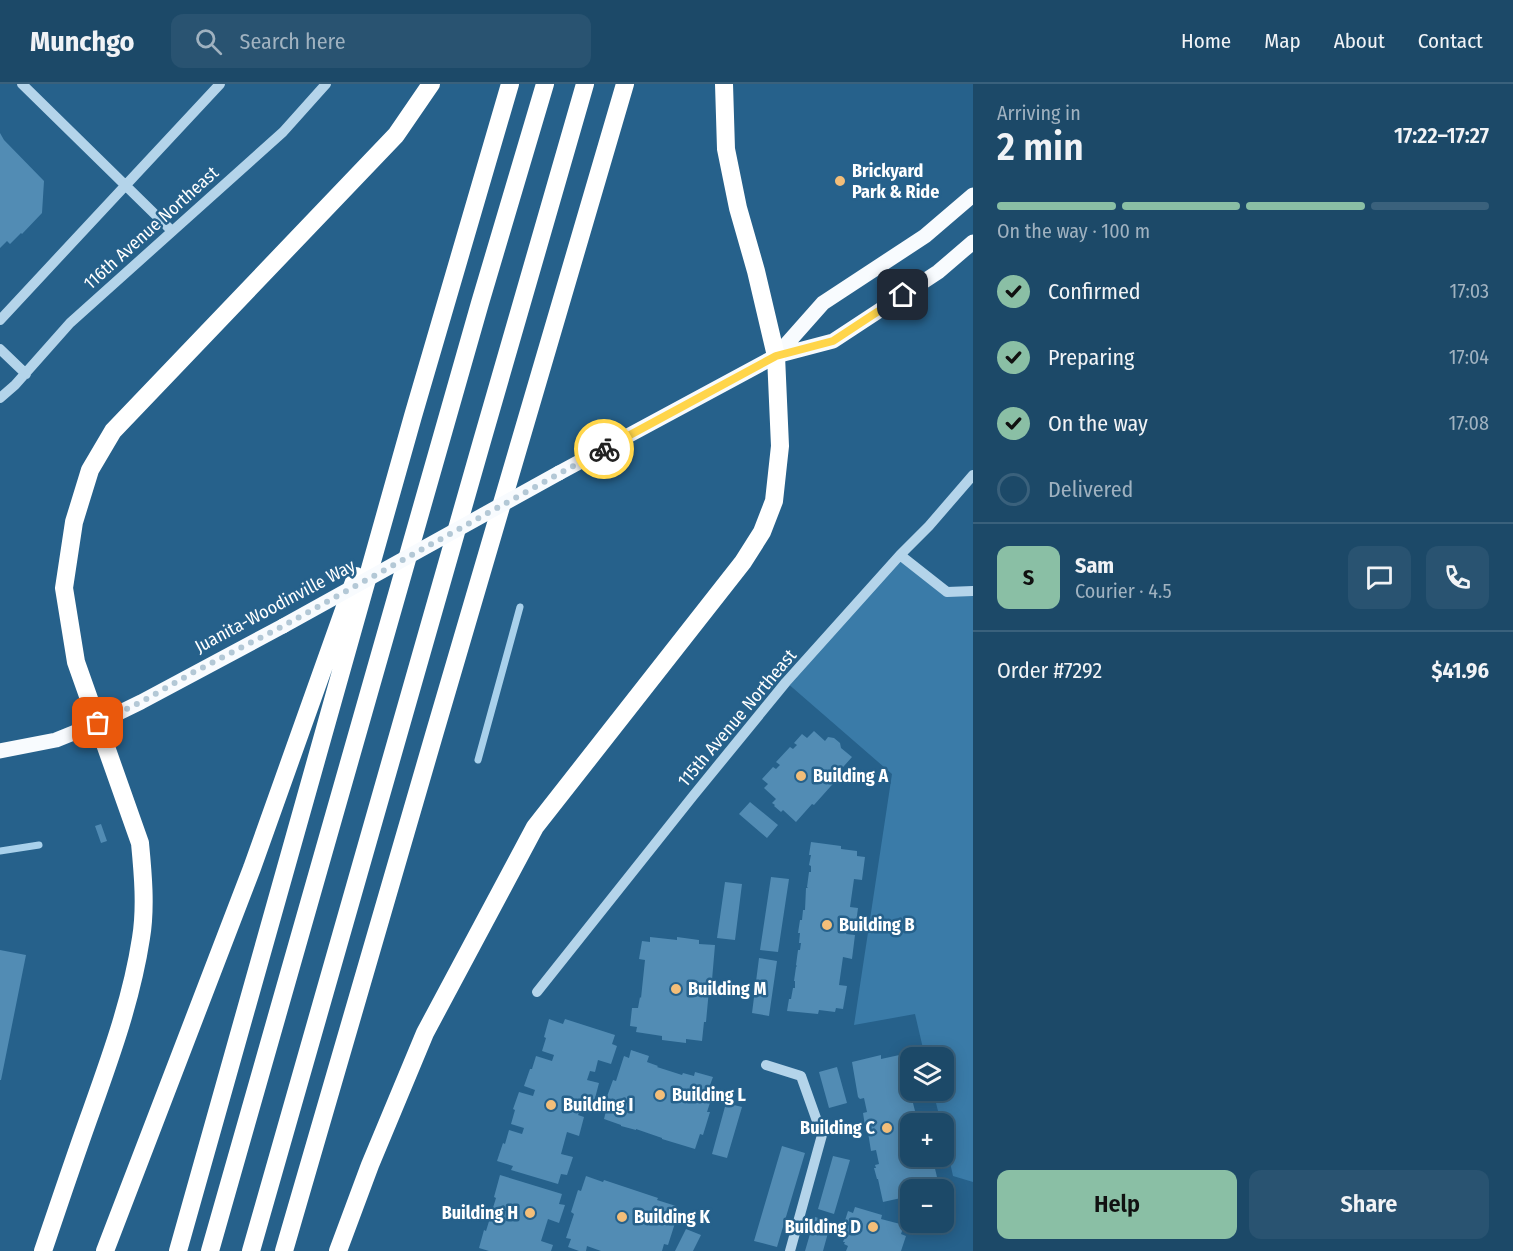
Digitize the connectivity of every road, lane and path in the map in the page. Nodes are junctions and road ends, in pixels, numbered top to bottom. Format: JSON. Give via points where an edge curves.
{"nodes":[{"id":1,"x":22,"y":84,"type":"edge"},
{"id":2,"x":220,"y":84,"type":"edge"},
{"id":3,"x":327,"y":84,"type":"edge"},
{"id":4,"x":430,"y":84,"type":"edge"},
{"id":5,"x":510,"y":84,"type":"edge"},
{"id":6,"x":545,"y":84,"type":"edge"},
{"id":7,"x":585,"y":84,"type":"edge"},
{"id":8,"x":625,"y":84,"type":"edge"},
{"id":9,"x":724,"y":84,"type":"edge"},
{"id":10,"x":126,"y":186,"type":"junction"},
{"id":11,"x":973,"y":195,"type":"edge"},
{"id":12,"x":172,"y":231,"type":"junction"},
{"id":13,"x":973,"y":242,"type":"edge"},
{"id":14,"x":0,"y":320,"type":"edge"},
{"id":15,"x":0,"y":348,"type":"edge"},
{"id":16,"x":776,"y":356,"type":"junction"},
{"id":17,"x":26,"y":374,"type":"junction"},
{"id":18,"x":0,"y":398,"type":"edge"},
{"id":19,"x":413,"y":416,"type":"junction"},
{"id":20,"x":973,"y":475,"type":"edge"},
{"id":21,"x":900,"y":555,"type":"junction"},
{"id":22,"x":973,"y":591,"type":"edge"},
{"id":23,"x":98,"y":723,"type":"junction"},
{"id":24,"x":0,"y":751,"type":"edge"},
{"id":25,"x":537,"y":992,"type":"dead end"},
{"id":26,"x":766,"y":1065,"type":"dead end"},
{"id":27,"x":43,"y":1251,"type":"edge"},
{"id":28,"x":105,"y":1251,"type":"edge"},
{"id":29,"x":178,"y":1251,"type":"edge"},
{"id":30,"x":210,"y":1251,"type":"edge"},
{"id":31,"x":251,"y":1251,"type":"edge"},
{"id":32,"x":284,"y":1251,"type":"edge"},
{"id":33,"x":338,"y":1251,"type":"edge"},
{"id":34,"x":790,"y":1251,"type":"edge"}],
"edges":[{"from":1,"to":10,"type":"street"},
{"from":2,"to":10,"type":"street"},
{"from":3,"to":12,"type":"street","name":"116th Avenue Northeast","via":[[283,132]]},
{"from":4,"to":23,"type":"highway","via":[[396,135],[113,431],[90,470],[74,522],[64,588],[76,662]]},
{"from":5,"to":19,"type":"highway"},
{"from":6,"to":30,"type":"highway"},
{"from":7,"to":31,"type":"highway"},
{"from":8,"to":32,"type":"highway"},
{"from":9,"to":16,"type":"highway","via":[[726,149]]},
{"from":10,"to":12,"type":"street"},
{"from":10,"to":14,"type":"street"},
{"from":11,"to":16,"type":"main road","via":[[925,236],[823,303]]},
{"from":12,"to":17,"type":"street","name":"116th Avenue Northeast","via":[[70,323]]},
{"from":13,"to":16,"type":"main road","via":[[938,273],[833,341]]},
{"from":15,"to":17,"type":"street"},
{"from":16,"to":23,"type":"main road","name":"Juanita-Woodinville Way","bridge":true},
{"from":16,"to":33,"type":"highway","via":[[780,446],[774,501],[762,532],[743,562],[535,827],[425,1033],[369,1165]]},
{"from":17,"to":18,"type":"street","name":"116th Avenue Northeast"},
{"from":19,"to":28,"type":"highway","via":[[252,868]]},
{"from":19,"to":29,"type":"highway"},
{"from":20,"to":21,"type":"street","name":"115th Avenue Northeast"},
{"from":21,"to":22,"type":"street","via":[[947,592]]},
{"from":21,"to":25,"type":"street","name":"115th Avenue Northeast","via":[[786,682]]},
{"from":23,"to":24,"type":"main road","name":"Juanita-Woodinville Way","via":[[56,740]]},
{"from":23,"to":27,"type":"highway","via":[[140,843],[142,936],[119,1033]]},
{"from":26,"to":34,"type":"street","via":[[801,1076],[822,1135]]}]}
